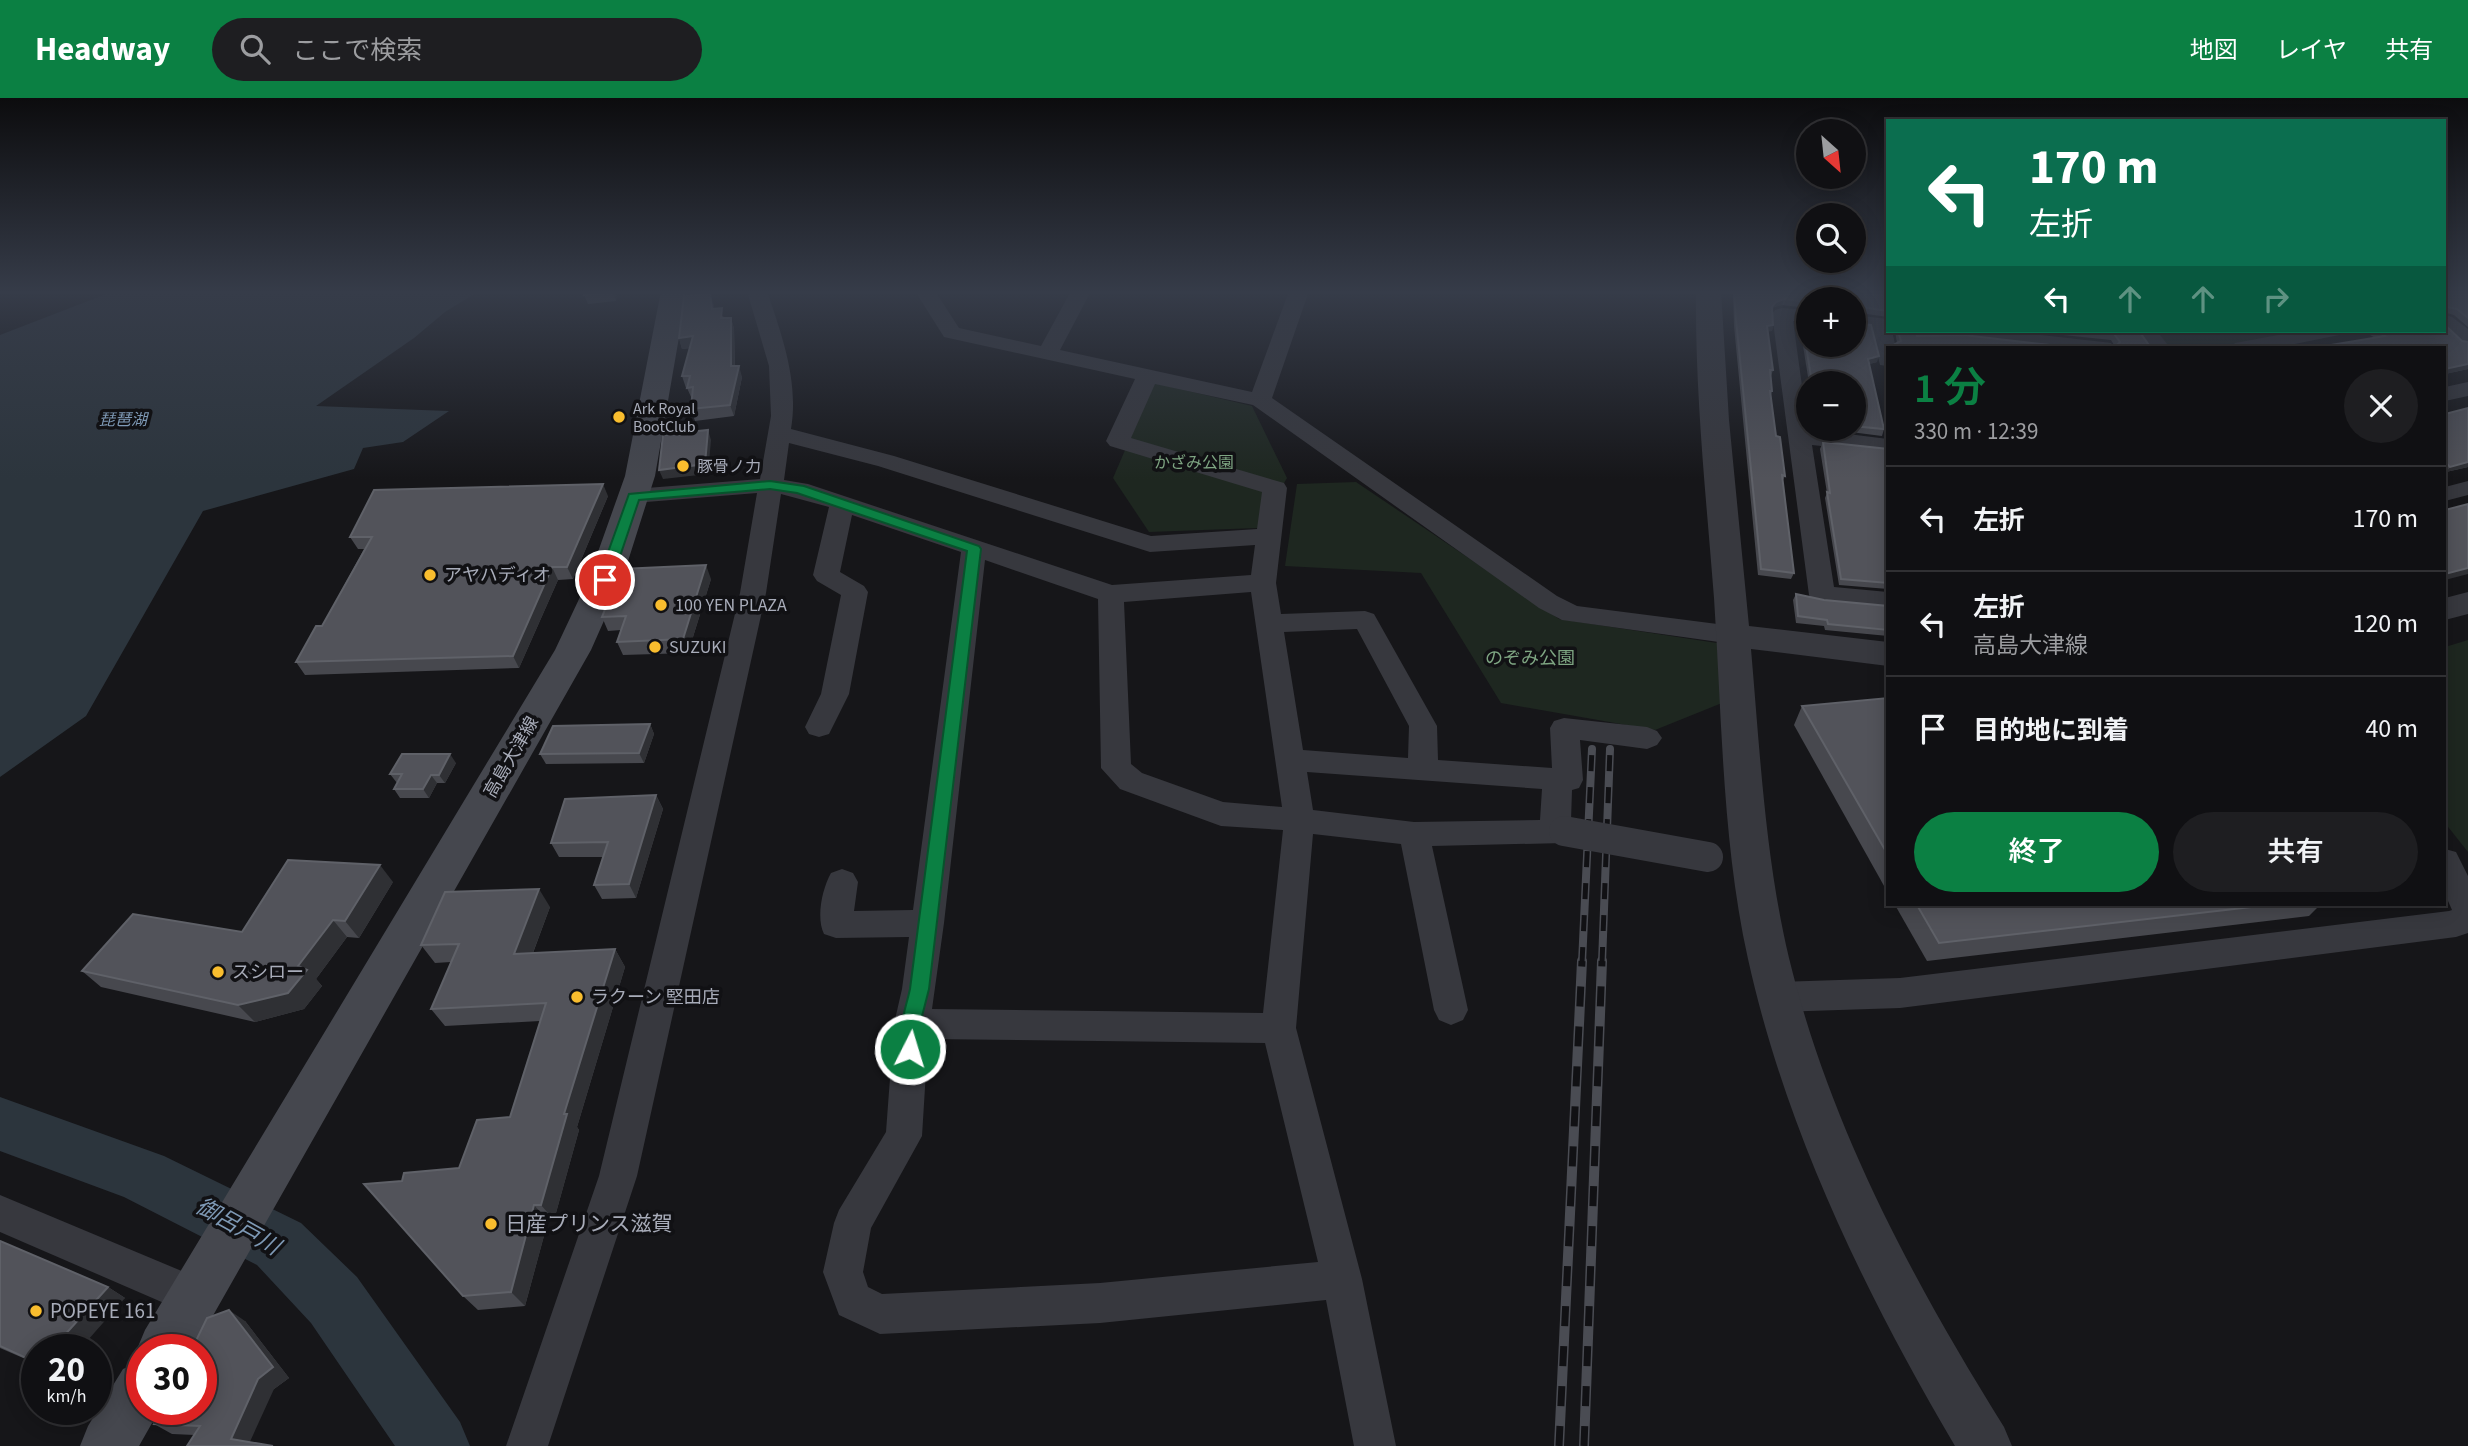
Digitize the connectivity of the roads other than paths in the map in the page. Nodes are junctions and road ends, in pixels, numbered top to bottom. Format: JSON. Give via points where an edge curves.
{"nodes":[{"id":1,"x":662,"y":354,"type":"edge"},
{"id":2,"x":776,"y":354,"type":"edge"},
{"id":3,"x":1042,"y":354,"type":"edge"},
{"id":4,"x":1276,"y":354,"type":"edge"},
{"id":5,"x":1713,"y":354,"type":"edge"},
{"id":6,"x":1788,"y":354,"type":"edge"},
{"id":7,"x":1047,"y":355,"type":"joint"},
{"id":8,"x":1147,"y":377,"type":"junction"},
{"id":9,"x":2468,"y":389,"type":"edge"},
{"id":10,"x":2446,"y":394,"type":"edge"},
{"id":11,"x":1260,"y":400,"type":"junction"},
{"id":12,"x":1796,"y":415,"type":"edge"},
{"id":13,"x":779,"y":433,"type":"junction"},
{"id":14,"x":1800,"y":441,"type":"edge"},
{"id":15,"x":1839,"y":441,"type":"edge"},
{"id":16,"x":1886,"y":446,"type":"edge"},
{"id":17,"x":770,"y":485,"type":"junction"},
{"id":18,"x":2468,"y":488,"type":"edge"},
{"id":19,"x":2446,"y":494,"type":"edge"},
{"id":20,"x":634,"y":496,"type":"junction"},
{"id":21,"x":842,"y":505,"type":"junction"},
{"id":22,"x":1269,"y":536,"type":"junction"},
{"id":23,"x":974,"y":549,"type":"junction"},
{"id":24,"x":1263,"y":583,"type":"junction"},
{"id":25,"x":1111,"y":594,"type":"junction"},
{"id":26,"x":1886,"y":601,"type":"edge"},
{"id":27,"x":2468,"y":603,"type":"edge"},
{"id":28,"x":2446,"y":609,"type":"edge"},
{"id":29,"x":1269,"y":624,"type":"junction"},
{"id":30,"x":1733,"y":635,"type":"junction"},
{"id":31,"x":1886,"y":653,"type":"edge"},
{"id":32,"x":819,"y":727,"type":"dead end"},
{"id":33,"x":1647,"y":738,"type":"dead end"},
{"id":34,"x":1289,"y":760,"type":"junction"},
{"id":35,"x":1423,"y":770,"type":"junction"},
{"id":36,"x":1558,"y":779,"type":"junction"},
{"id":37,"x":1298,"y":820,"type":"junction"},
{"id":38,"x":1560,"y":831,"type":"junction"},
{"id":39,"x":1413,"y":834,"type":"junction"},
{"id":40,"x":1751,"y":863,"type":"junction"},
{"id":41,"x":2446,"y":863,"type":"edge"},
{"id":42,"x":842,"y":882,"type":"dead end"},
{"id":43,"x":2468,"y":909,"type":"edge"},
{"id":44,"x":2468,"y":916,"type":"edge"},
{"id":45,"x":928,"y":923,"type":"junction"},
{"id":46,"x":1778,"y":998,"type":"junction"},
{"id":47,"x":1451,"y":1010,"type":"dead end"},
{"id":48,"x":911,"y":1024,"type":"junction"},
{"id":49,"x":1279,"y":1028,"type":"junction"},
{"id":50,"x":0,"y":1213,"type":"edge"},
{"id":51,"x":205,"y":1278,"type":"junction"},
{"id":52,"x":1342,"y":1279,"type":"junction"},
{"id":53,"x":173,"y":1334,"type":"edge"},
{"id":54,"x":126,"y":1415,"type":"edge"},
{"id":55,"x":108,"y":1446,"type":"edge"},
{"id":56,"x":527,"y":1446,"type":"edge"},
{"id":57,"x":1375,"y":1446,"type":"edge"},
{"id":58,"x":1985,"y":1446,"type":"edge"}],
"edges":[{"from":1,"to":20,"type":"main road","name":"高島大津線"},
{"from":2,"to":13,"type":"street","via":[[782,416]]},
{"from":3,"to":7,"type":"street"},
{"from":4,"to":11,"type":"street"},
{"from":5,"to":30,"type":"street"},
{"from":6,"to":12,"type":"street"},
{"from":7,"to":8,"type":"street"},
{"from":8,"to":11,"type":"street"},
{"from":8,"to":22,"type":"street","via":[[1118,442],[1275,488]]},
{"from":9,"to":10,"type":"street"},
{"from":11,"to":30,"type":"street","via":[[1548,603],[1571,614]]},
{"from":13,"to":17,"type":"street"},
{"from":13,"to":22,"type":"street","via":[[886,461],[1150,544]]},
{"from":14,"to":26,"type":"street","via":[[1822,594]]},
{"from":15,"to":16,"type":"street"},
{"from":17,"to":20,"type":"street"},
{"from":17,"to":21,"type":"street","via":[[799,489]]},
{"from":17,"to":56,"type":"street","via":[[753,593],[618,1176]]},
{"from":18,"to":19,"type":"street"},
{"from":20,"to":51,"type":"main road","name":"高島大津線","via":[[605,580],[573,650]]},
{"from":21,"to":23,"type":"street"},
{"from":21,"to":32,"type":"street","via":[[826,575],[855,592],[835,694]]},
{"from":22,"to":24,"type":"street"},
{"from":23,"to":25,"type":"street"},
{"from":23,"to":45,"type":"street"},
{"from":24,"to":25,"type":"street"},
{"from":24,"to":29,"type":"street"},
{"from":25,"to":37,"type":"street","via":[[1116,768],[1131,781],[1221,814]]},
{"from":27,"to":28,"type":"street"},
{"from":29,"to":34,"type":"street"},
{"from":29,"to":35,"type":"street","via":[[1365,620],[1423,726]]},
{"from":30,"to":31,"type":"street"},
{"from":30,"to":40,"type":"street"},
{"from":33,"to":36,"type":"street","via":[[1564,728],[1568,780]]},
{"from":34,"to":35,"type":"street"},
{"from":34,"to":37,"type":"street"},
{"from":35,"to":36,"type":"street"},
{"from":36,"to":38,"type":"street"},
{"from":37,"to":39,"type":"street"},
{"from":37,"to":49,"type":"street"},
{"from":38,"to":39,"type":"street"},
{"from":38,"to":40,"type":"street","bridge":true},
{"from":39,"to":47,"type":"street"},
{"from":40,"to":46,"type":"street"},
{"from":41,"to":43,"type":"street"},
{"from":42,"to":45,"type":"street","via":[[836,925]]},
{"from":44,"to":46,"type":"street","via":[[2456,924],[1900,993]]},
{"from":45,"to":48,"type":"street"},
{"from":46,"to":58,"type":"street","via":[[1852,1199],[1935,1366]]},
{"from":48,"to":49,"type":"street"},
{"from":48,"to":52,"type":"street","via":[[904,1136],[853,1223],[843,1272],[853,1301],[880,1314],[1100,1303]]},
{"from":49,"to":52,"type":"street"},
{"from":50,"to":51,"type":"street"},
{"from":51,"to":53,"type":"main road"},
{"from":52,"to":57,"type":"street"},
{"from":54,"to":55,"type":"main road"}]}
